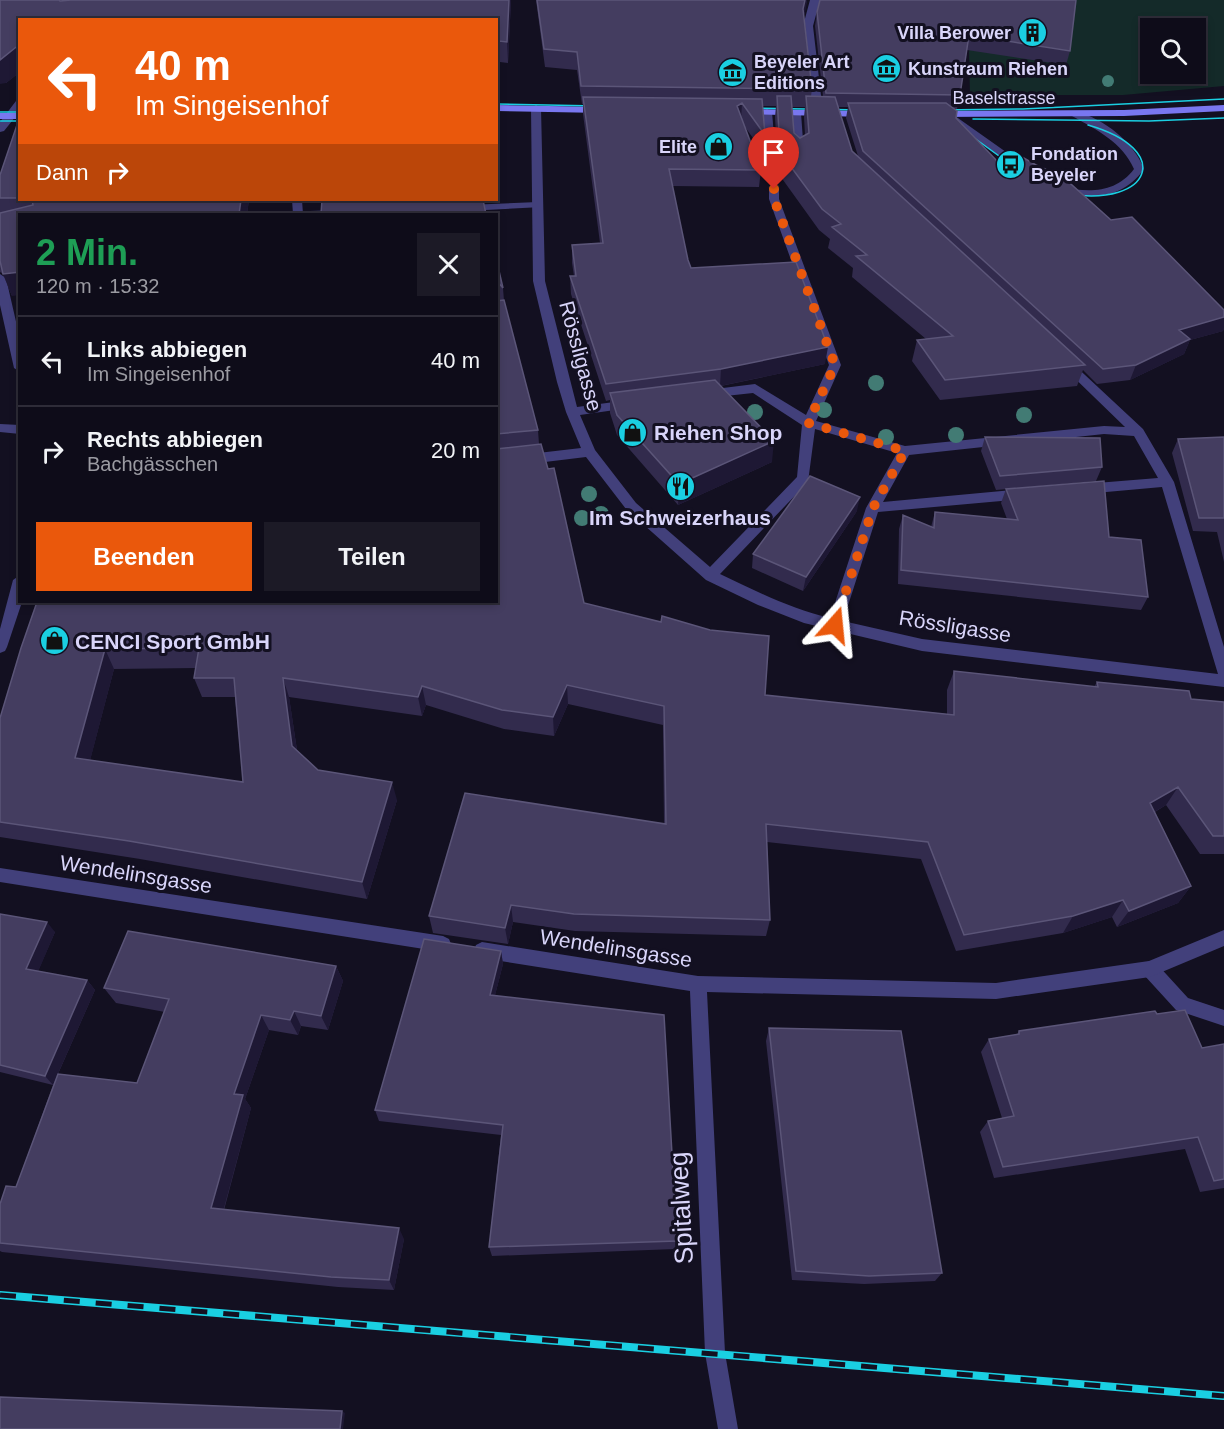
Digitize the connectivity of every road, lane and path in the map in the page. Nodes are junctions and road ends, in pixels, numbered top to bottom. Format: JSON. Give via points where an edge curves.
{"nodes":[{"id":1,"x":815,"y":0,"type":"edge"},
{"id":2,"x":498,"y":108,"type":"edge"},
{"id":3,"x":536,"y":108,"type":"junction"},
{"id":4,"x":1224,"y":108,"type":"edge"},
{"id":5,"x":617,"y":110,"type":"edge"},
{"id":6,"x":732,"y":112,"type":"edge"},
{"id":7,"x":767,"y":112,"type":"junction"},
{"id":8,"x":796,"y":113,"type":"junction"},
{"id":9,"x":818,"y":113,"type":"junction"},
{"id":10,"x":880,"y":114,"type":"edge"},
{"id":11,"x":922,"y":114,"type":"edge"},
{"id":12,"x":948,"y":114,"type":"junction"},
{"id":13,"x":1076,"y":114,"type":"junction"},
{"id":14,"x":10,"y":116,"type":"edge"},
{"id":15,"x":0,"y":129,"type":"edge"},
{"id":16,"x":799,"y":154,"type":"edge"},
{"id":17,"x":772,"y":171,"type":"tunnel mouth"},
{"id":18,"x":1030,"y":174,"type":"edge"},
{"id":19,"x":1051,"y":186,"type":"edge"},
{"id":20,"x":774,"y":189,"type":"tunnel mouth"},
{"id":21,"x":538,"y":205,"type":"junction"},
{"id":22,"x":459,"y":208,"type":"edge"},
{"id":23,"x":0,"y":278,"type":"edge"},
{"id":24,"x":1052,"y":352,"type":"edge"},
{"id":25,"x":18,"y":359,"type":"edge"},
{"id":26,"x":698,"y":395,"type":"edge"},
{"id":27,"x":641,"y":403,"type":"edge"},
{"id":28,"x":573,"y":412,"type":"junction"},
{"id":29,"x":808,"y":423,"type":"junction"},
{"id":30,"x":0,"y":428,"type":"edge"},
{"id":31,"x":18,"y":430,"type":"edge"},
{"id":32,"x":1138,"y":432,"type":"junction"},
{"id":33,"x":905,"y":451,"type":"junction"},
{"id":34,"x":589,"y":452,"type":"junction"},
{"id":35,"x":498,"y":463,"type":"edge"},
{"id":36,"x":1167,"y":482,"type":"junction"},
{"id":37,"x":1065,"y":490,"type":"edge"},
{"id":38,"x":1042,"y":493,"type":"edge"},
{"id":39,"x":873,"y":508,"type":"junction"},
{"id":40,"x":711,"y":576,"type":"junction"},
{"id":41,"x":18,"y":588,"type":"edge"},
{"id":42,"x":835,"y":625,"type":"junction"},
{"id":43,"x":0,"y":647,"type":"edge"},
{"id":44,"x":1224,"y":671,"type":"edge"},
{"id":45,"x":1224,"y":681,"type":"edge"},
{"id":46,"x":0,"y":875,"type":"edge"},
{"id":47,"x":1224,"y":938,"type":"edge"},
{"id":48,"x":1150,"y":969,"type":"junction"},
{"id":49,"x":698,"y":984,"type":"junction"},
{"id":50,"x":1224,"y":1018,"type":"edge"},
{"id":51,"x":728,"y":1429,"type":"edge"}],
"edges":[{"from":1,"to":9,"type":"street","via":[[808,26]]},
{"from":2,"to":3,"type":"main road"},
{"from":3,"to":5,"type":"main road"},
{"from":3,"to":21,"type":"street","name":"Rössligasse"},
{"from":4,"to":13,"type":"main road","name":"Baselstrasse"},
{"from":6,"to":7,"type":"main road"},
{"from":7,"to":8,"type":"main road"},
{"from":7,"to":17,"type":"street"},
{"from":8,"to":9,"type":"main road"},
{"from":8,"to":16,"type":"street"},
{"from":9,"to":10,"type":"main road","via":[[839,119]]},
{"from":11,"to":12,"type":"main road","name":"Baselstrasse"},
{"from":12,"to":13,"type":"main road","name":"Baselstrasse"},
{"from":12,"to":18,"type":"street"},
{"from":13,"to":19,"type":"street","via":[[1124,144],[1139,169],[1133,180],[1111,192],[1083,194]]},
{"from":14,"to":15,"type":"street"},
{"from":20,"to":29,"type":"street","via":[[774,199],[835,365]]},
{"from":21,"to":22,"type":"street"},
{"from":21,"to":28,"type":"street","name":"Rössligasse","via":[[539,281]]},
{"from":23,"to":25,"type":"street"},
{"from":24,"to":32,"type":"street"},
{"from":26,"to":29,"type":"street","via":[[755,388]]},
{"from":27,"to":28,"type":"street"},
{"from":28,"to":34,"type":"street","name":"Rössligasse"},
{"from":29,"to":33,"type":"street"},
{"from":29,"to":40,"type":"street","via":[[803,479]]},
{"from":30,"to":31,"type":"street"},
{"from":32,"to":33,"type":"street","via":[[1104,430]]},
{"from":32,"to":36,"type":"street"},
{"from":33,"to":39,"type":"street"},
{"from":34,"to":35,"type":"street"},
{"from":34,"to":40,"type":"street","name":"Rössligasse","via":[[631,506]]},
{"from":36,"to":37,"type":"street"},
{"from":36,"to":44,"type":"street"},
{"from":38,"to":39,"type":"street"},
{"from":39,"to":42,"type":"street"},
{"from":40,"to":42,"type":"street","name":"Rössligasse","via":[[763,601]]},
{"from":41,"to":43,"type":"street"},
{"from":42,"to":45,"type":"street","name":"Rössligasse","via":[[922,645]]},
{"from":46,"to":49,"type":"street","name":"Wendelinsgasse"},
{"from":47,"to":48,"type":"street","name":"Wendelinsgasse"},
{"from":48,"to":49,"type":"street","name":"Wendelinsgasse","via":[[996,991]]},
{"from":48,"to":50,"type":"street","via":[[1182,1004]]},
{"from":49,"to":51,"type":"street","name":"Spitalweg","via":[[715,1353]]}]}
